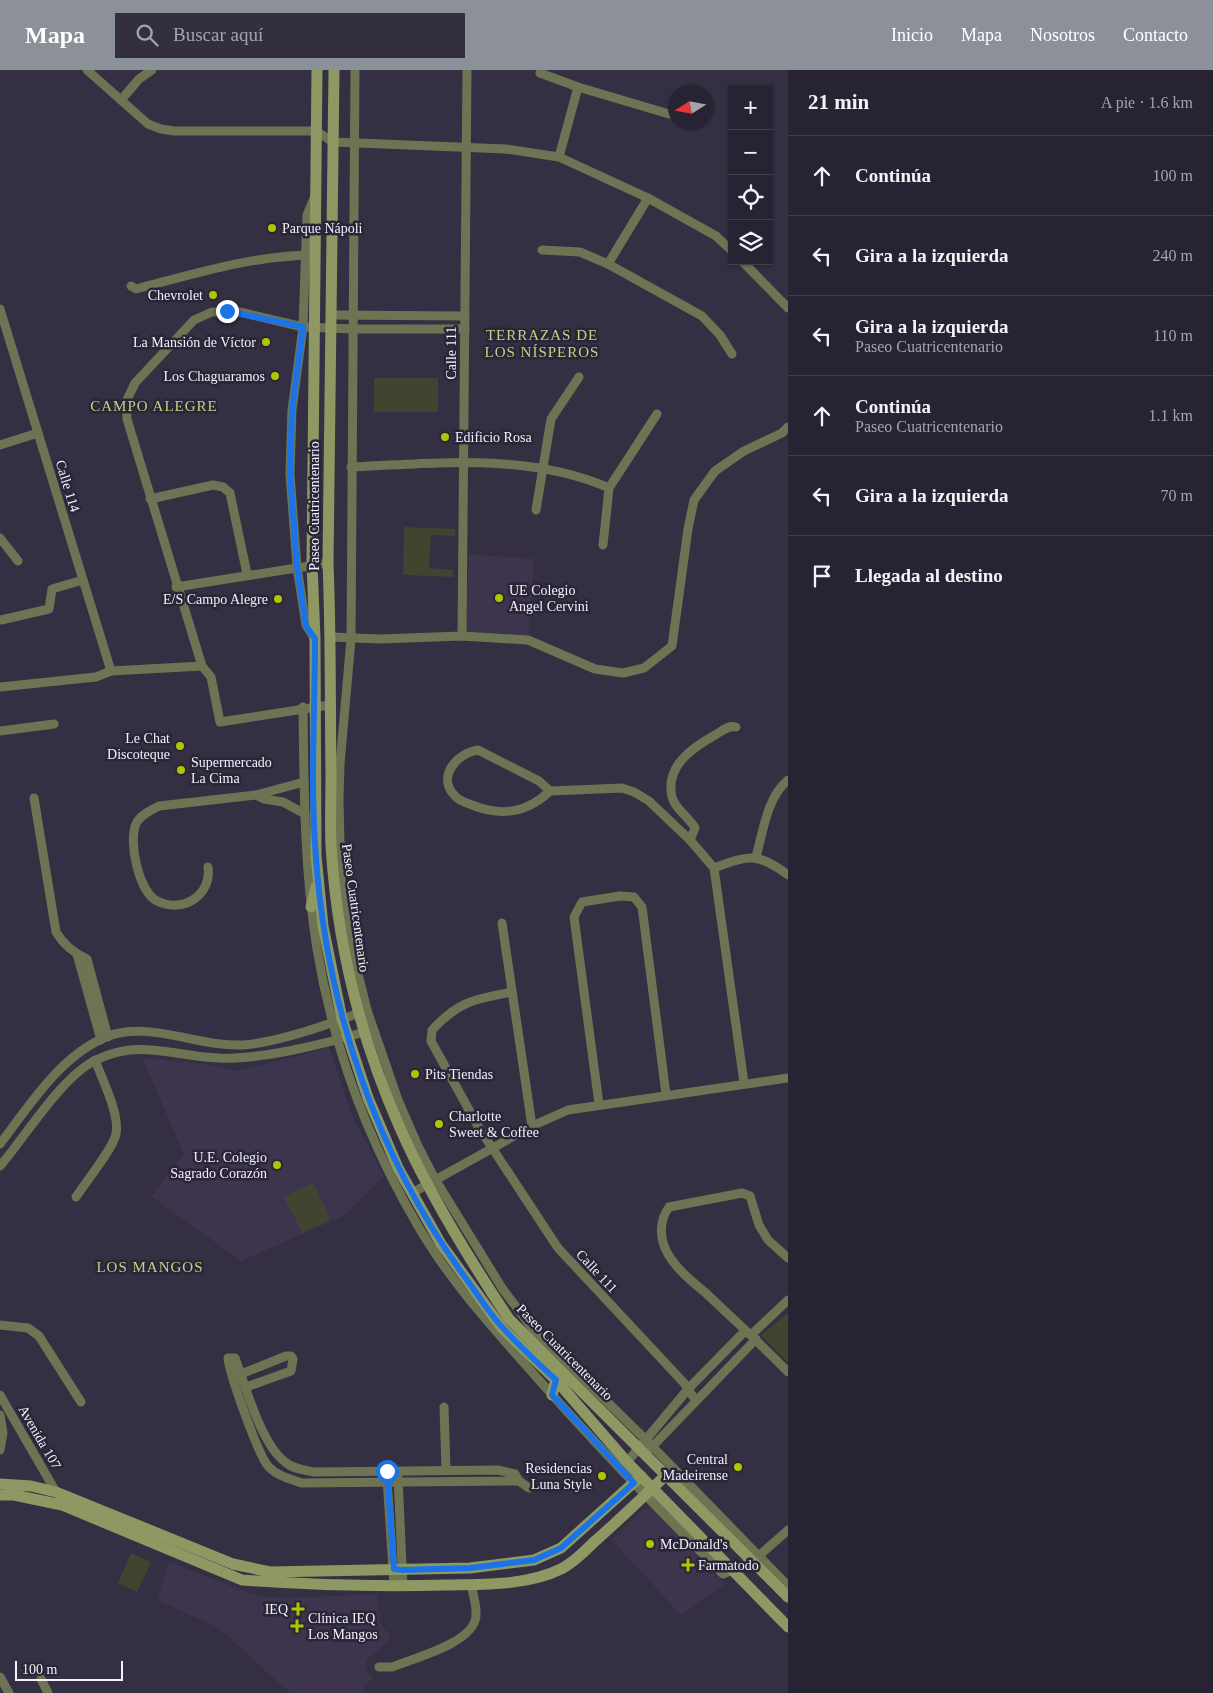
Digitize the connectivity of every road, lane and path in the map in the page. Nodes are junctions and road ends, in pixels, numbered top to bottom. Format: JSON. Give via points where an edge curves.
{"nodes":[{"id":1,"x":87,"y":70,"type":"edge"},
{"id":2,"x":152,"y":70,"type":"edge"},
{"id":3,"x":318,"y":70,"type":"edge"},
{"id":4,"x":334,"y":70,"type":"edge"},
{"id":5,"x":355,"y":70,"type":"edge"},
{"id":6,"x":468,"y":70,"type":"edge"},
{"id":7,"x":540,"y":73,"type":"dead end"},
{"id":8,"x":578,"y":87,"type":"junction"},
{"id":9,"x":121,"y":100,"type":"junction"},
{"id":10,"x":668,"y":114,"type":"edge"},
{"id":11,"x":316,"y":131,"type":"junction"},
{"id":12,"x":333,"y":142,"type":"junction"},
{"id":13,"x":353,"y":144,"type":"junction"},
{"id":14,"x":467,"y":147,"type":"junction"},
{"id":15,"x":559,"y":157,"type":"junction"},
{"id":16,"x":648,"y":198,"type":"junction"},
{"id":17,"x":728,"y":247,"type":"edge"},
{"id":18,"x":542,"y":250,"type":"dead end"},
{"id":19,"x":310,"y":255,"type":"junction"},
{"id":20,"x":608,"y":264,"type":"junction"},
{"id":21,"x":746,"y":265,"type":"edge"},
{"id":22,"x":131,"y":286,"type":"dead end"},
{"id":23,"x":788,"y":308,"type":"edge"},
{"id":24,"x":0,"y":309,"type":"edge"},
{"id":25,"x":331,"y":315,"type":"junction"},
{"id":26,"x":354,"y":316,"type":"junction"},
{"id":27,"x":465,"y":316,"type":"junction"},
{"id":28,"x":308,"y":327,"type":"junction"},
{"id":29,"x":331,"y":328,"type":"junction"},
{"id":30,"x":354,"y":329,"type":"junction"},
{"id":31,"x":465,"y":329,"type":"junction"},
{"id":32,"x":732,"y":354,"type":"dead end"},
{"id":33,"x":579,"y":377,"type":"dead end"},
{"id":34,"x":657,"y":414,"type":"dead end"},
{"id":35,"x":788,"y":427,"type":"edge"},
{"id":36,"x":38,"y":434,"type":"junction"},
{"id":37,"x":0,"y":446,"type":"edge"},
{"id":38,"x":466,"y":464,"type":"junction"},
{"id":39,"x":351,"y":467,"type":"junction"},
{"id":40,"x":544,"y":468,"type":"junction"},
{"id":41,"x":609,"y":488,"type":"junction"},
{"id":42,"x":150,"y":499,"type":"junction"},
{"id":43,"x":536,"y":510,"type":"dead end"},
{"id":44,"x":0,"y":538,"type":"edge"},
{"id":45,"x":603,"y":545,"type":"dead end"},
{"id":46,"x":18,"y":561,"type":"dead end"},
{"id":47,"x":328,"y":563,"type":"junction"},
{"id":48,"x":312,"y":564,"type":"junction"},
{"id":49,"x":297,"y":567,"type":"junction"},
{"id":50,"x":247,"y":574,"type":"junction"},
{"id":51,"x":83,"y":580,"type":"junction"},
{"id":52,"x":176,"y":587,"type":"junction"},
{"id":53,"x":1,"y":620,"type":"edge"},
{"id":54,"x":462,"y":636,"type":"junction"},
{"id":55,"x":331,"y":637,"type":"junction"},
{"id":56,"x":315,"y":639,"type":"junction"},
{"id":57,"x":351,"y":639,"type":"junction"},
{"id":58,"x":202,"y":666,"type":"junction"},
{"id":59,"x":111,"y":671,"type":"junction"},
{"id":60,"x":0,"y":687,"type":"edge"},
{"id":61,"x":330,"y":704,"type":"junction"},
{"id":62,"x":315,"y":705,"type":"junction"},
{"id":63,"x":303,"y":708,"type":"junction"},
{"id":64,"x":54,"y":724,"type":"dead end"},
{"id":65,"x":736,"y":727,"type":"dead end"},
{"id":66,"x":0,"y":731,"type":"edge"},
{"id":67,"x":788,"y":780,"type":"edge"},
{"id":68,"x":304,"y":782,"type":"junction"},
{"id":69,"x":550,"y":791,"type":"junction"},
{"id":70,"x":256,"y":794,"type":"junction"},
{"id":71,"x":34,"y":798,"type":"dead end"},
{"id":72,"x":305,"y":814,"type":"junction"},
{"id":73,"x":690,"y":840,"type":"junction"},
{"id":74,"x":756,"y":857,"type":"junction"},
{"id":75,"x":208,"y":867,"type":"dead end"},
{"id":76,"x":714,"y":868,"type":"junction"},
{"id":77,"x":788,"y":875,"type":"edge"},
{"id":78,"x":318,"y":880,"type":"junction"},
{"id":79,"x":341,"y":885,"type":"junction"},
{"id":80,"x":336,"y":896,"type":"junction"},
{"id":81,"x":311,"y":907,"type":"junction"},
{"id":82,"x":502,"y":924,"type":"dead end"},
{"id":83,"x":356,"y":987,"type":"junction"},
{"id":84,"x":512,"y":992,"type":"junction"},
{"id":85,"x":359,"y":1013,"type":"junction"},
{"id":86,"x":338,"y":1021,"type":"junction"},
{"id":87,"x":364,"y":1032,"type":"junction"},
{"id":88,"x":343,"y":1038,"type":"junction"},
{"id":89,"x":104,"y":1039,"type":"junction"},
{"id":90,"x":380,"y":1050,"type":"junction"},
{"id":91,"x":95,"y":1060,"type":"junction"},
{"id":92,"x":374,"y":1062,"type":"junction"},
{"id":93,"x":788,"y":1078,"type":"edge"},
{"id":94,"x":744,"y":1083,"type":"junction"},
{"id":95,"x":666,"y":1094,"type":"junction"},
{"id":96,"x":599,"y":1104,"type":"junction"},
{"id":97,"x":532,"y":1126,"type":"junction"},
{"id":98,"x":0,"y":1144,"type":"edge"},
{"id":99,"x":493,"y":1148,"type":"junction"},
{"id":100,"x":0,"y":1166,"type":"edge"},
{"id":101,"x":431,"y":1181,"type":"junction"},
{"id":102,"x":412,"y":1193,"type":"junction"},
{"id":103,"x":76,"y":1197,"type":"dead end"},
{"id":104,"x":788,"y":1258,"type":"edge"},
{"id":105,"x":788,"y":1300,"type":"edge"},
{"id":106,"x":0,"y":1325,"type":"edge"},
{"id":107,"x":751,"y":1335,"type":"junction"},
{"id":108,"x":788,"y":1372,"type":"edge"},
{"id":109,"x":242,"y":1374,"type":"junction"},
{"id":110,"x":556,"y":1380,"type":"junction"},
{"id":111,"x":246,"y":1387,"type":"junction"},
{"id":112,"x":689,"y":1388,"type":"junction"},
{"id":113,"x":0,"y":1395,"type":"edge"},
{"id":114,"x":552,"y":1395,"type":"junction"},
{"id":115,"x":696,"y":1401,"type":"junction"},
{"id":116,"x":81,"y":1402,"type":"dead end"},
{"id":117,"x":444,"y":1407,"type":"dead end"},
{"id":118,"x":0,"y":1415,"type":"edge"},
{"id":119,"x":645,"y":1446,"type":"junction"},
{"id":120,"x":0,"y":1450,"type":"edge"},
{"id":121,"x":627,"y":1462,"type":"junction"},
{"id":122,"x":398,"y":1470,"type":"junction"},
{"id":123,"x":446,"y":1470,"type":"junction"},
{"id":124,"x":387,"y":1471,"type":"junction"},
{"id":125,"x":665,"y":1476,"type":"junction"},
{"id":126,"x":637,"y":1479,"type":"junction"},
{"id":127,"x":519,"y":1481,"type":"junction"},
{"id":128,"x":388,"y":1482,"type":"junction"},
{"id":129,"x":398,"y":1482,"type":"junction"},
{"id":130,"x":0,"y":1484,"type":"edge"},
{"id":131,"x":529,"y":1488,"type":"dead end"},
{"id":132,"x":649,"y":1491,"type":"junction"},
{"id":133,"x":56,"y":1492,"type":"junction"},
{"id":134,"x":0,"y":1495,"type":"edge"},
{"id":135,"x":788,"y":1530,"type":"edge"},
{"id":136,"x":756,"y":1558,"type":"junction"},
{"id":137,"x":398,"y":1570,"type":"junction"},
{"id":138,"x":733,"y":1570,"type":"junction"},
{"id":139,"x":472,"y":1585,"type":"junction"},
{"id":140,"x":399,"y":1586,"type":"junction"},
{"id":141,"x":788,"y":1586,"type":"edge"},
{"id":142,"x":788,"y":1597,"type":"edge"},
{"id":143,"x":788,"y":1627,"type":"edge"},
{"id":144,"x":379,"y":1667,"type":"dead end"},
{"id":145,"x":0,"y":1677,"type":"edge"},
{"id":146,"x":41,"y":1679,"type":"dead end"},
{"id":147,"x":9,"y":1693,"type":"edge"},
{"id":148,"x":48,"y":1693,"type":"edge"}],
"edges":[{"from":1,"to":9,"type":"street"},
{"from":2,"to":9,"type":"street"},
{"from":3,"to":11,"type":"street","name":"Paseo Cuatricentenario"},
{"from":4,"to":12,"type":"street","name":"Paseo Cuatricentenario"},
{"from":5,"to":13,"type":"street","name":"Paseo Cuatricentenario"},
{"from":6,"to":14,"type":"street","name":"Calle 111"},
{"from":7,"to":8,"type":"street"},
{"from":8,"to":10,"type":"street"},
{"from":8,"to":15,"type":"street"},
{"from":9,"to":11,"type":"street","via":[[148,124],[174,131]]},
{"from":11,"to":12,"type":"street"},
{"from":11,"to":19,"type":"street","name":"Paseo Cuatricentenario"},
{"from":12,"to":13,"type":"street"},
{"from":12,"to":25,"type":"street","name":"Paseo Cuatricentenario"},
{"from":13,"to":14,"type":"street"},
{"from":13,"to":26,"type":"street","name":"Paseo Cuatricentenario"},
{"from":14,"to":15,"type":"street"},
{"from":14,"to":27,"type":"street","name":"Calle 111"},
{"from":15,"to":16,"type":"street"},
{"from":16,"to":17,"type":"street","via":[[716,236]]},
{"from":16,"to":20,"type":"street"},
{"from":18,"to":20,"type":"street","via":[[580,252]]},
{"from":19,"to":22,"type":"street","via":[[220,266],[136,289]]},
{"from":19,"to":28,"type":"street","name":"Paseo Cuatricentenario"},
{"from":20,"to":32,"type":"street","via":[[702,316]]},
{"from":21,"to":23,"type":"street"},
{"from":24,"to":36,"type":"street","name":"Calle 114"},
{"from":25,"to":26,"type":"street"},
{"from":25,"to":29,"type":"street","name":"Paseo Cuatricentenario"},
{"from":26,"to":27,"type":"street"},
{"from":26,"to":30,"type":"street","name":"Paseo Cuatricentenario"},
{"from":27,"to":31,"type":"street","name":"Calle 111"},
{"from":28,"to":29,"type":"street"},
{"from":28,"to":42,"type":"street","via":[[240,312],[212,312],[194,320],[135,382],[127,395],[126,410]]},
{"from":28,"to":48,"type":"street","name":"Paseo Cuatricentenario"},
{"from":28,"to":49,"type":"street","name":"Paseo Cuatricentenario","via":[[292,410],[290,453]]},
{"from":29,"to":30,"type":"street"},
{"from":29,"to":47,"type":"street","name":"Paseo Cuatricentenario"},
{"from":30,"to":31,"type":"street"},
{"from":30,"to":39,"type":"street","name":"Paseo Cuatricentenario"},
{"from":31,"to":38,"type":"street","name":"Calle 111"},
{"from":33,"to":40,"type":"street","via":[[551,419]]},
{"from":34,"to":41,"type":"street"},
{"from":35,"to":54,"type":"street","via":[[715,471],[694,500],[672,646],[644,668],[623,673],[595,669],[528,640]]},
{"from":36,"to":37,"type":"street"},
{"from":36,"to":51,"type":"street","name":"Calle 114"},
{"from":38,"to":39,"type":"street"},
{"from":38,"to":40,"type":"street"},
{"from":38,"to":54,"type":"street","name":"Calle 111"},
{"from":39,"to":57,"type":"street","name":"Paseo Cuatricentenario"},
{"from":40,"to":41,"type":"street","via":[[583,477]]},
{"from":40,"to":43,"type":"street"},
{"from":41,"to":45,"type":"street"},
{"from":42,"to":50,"type":"street","via":[[213,485],[223,487],[230,493]]},
{"from":42,"to":52,"type":"street"},
{"from":44,"to":46,"type":"street"},
{"from":47,"to":48,"type":"street"},
{"from":47,"to":55,"type":"street","name":"Paseo Cuatricentenario"},
{"from":48,"to":49,"type":"street"},
{"from":48,"to":56,"type":"street","name":"Paseo Cuatricentenario"},
{"from":49,"to":50,"type":"street"},
{"from":49,"to":56,"type":"street","name":"Paseo Cuatricentenario","via":[[306,626]]},
{"from":50,"to":52,"type":"street"},
{"from":51,"to":53,"type":"street","via":[[52,589],[48,609]]},
{"from":51,"to":59,"type":"street","name":"Calle 114"},
{"from":52,"to":58,"type":"street"},
{"from":54,"to":57,"type":"street"},
{"from":55,"to":57,"type":"street"},
{"from":55,"to":61,"type":"street","name":"Paseo Cuatricentenario"},
{"from":56,"to":62,"type":"street","name":"Paseo Cuatricentenario"},
{"from":57,"to":79,"type":"street","name":"Paseo Cuatricentenario","via":[[340,764]]},
{"from":58,"to":59,"type":"street"},
{"from":58,"to":63,"type":"street","via":[[211,677],[220,722]]},
{"from":59,"to":60,"type":"street","via":[[96,676]]},
{"from":61,"to":62,"type":"street"},
{"from":61,"to":80,"type":"street","name":"Paseo Cuatricentenario","via":[[331,846]]},
{"from":62,"to":63,"type":"street"},
{"from":62,"to":78,"type":"street","name":"Paseo Cuatricentenario"},
{"from":63,"to":68,"type":"street","name":"Paseo Cuatricentenario"},
{"from":64,"to":66,"type":"street"},
{"from":65,"to":73,"type":"street","via":[[729,727],[710,738],[686,754],[676,766],[671,782],[672,795],[674,803],[695,828]]},
{"from":67,"to":74,"type":"street","via":[[772,802]]},
{"from":68,"to":70,"type":"street"},
{"from":68,"to":72,"type":"street","name":"Paseo Cuatricentenario"},
{"from":69,"to":69,"type":"street","via":[[539,781],[478,750],[458,758],[448,779],[456,798],[502,814],[532,804]]},
{"from":69,"to":73,"type":"street","via":[[622,788],[634,792],[649,801]]},
{"from":70,"to":72,"type":"street","via":[[264,800],[283,802]]},
{"from":70,"to":75,"type":"street","via":[[159,806],[136,822],[133,834],[136,866],[144,886],[156,901],[172,906],[196,899],[206,888]]},
{"from":71,"to":89,"type":"street","via":[[56,932],[60,940],[87,959]]},
{"from":72,"to":81,"type":"street","name":"Paseo Cuatricentenario"},
{"from":73,"to":76,"type":"street"},
{"from":74,"to":76,"type":"street"},
{"from":74,"to":77,"type":"street","via":[[769,861]]},
{"from":76,"to":94,"type":"street"},
{"from":78,"to":81,"type":"street"},
{"from":78,"to":86,"type":"street","name":"Paseo Cuatricentenario"},
{"from":79,"to":80,"type":"street"},
{"from":79,"to":83,"type":"street","name":"Paseo Cuatricentenario"},
{"from":80,"to":83,"type":"street","name":"Paseo Cuatricentenario"},
{"from":81,"to":86,"type":"street","name":"Paseo Cuatricentenario","via":[[318,952]]},
{"from":82,"to":84,"type":"street"},
{"from":83,"to":85,"type":"street","name":"Paseo Cuatricentenario"},
{"from":83,"to":90,"type":"street","name":"Paseo Cuatricentenario"},
{"from":84,"to":97,"type":"street"},
{"from":84,"to":99,"type":"street","name":"Calle 111","via":[[472,999],[432,1030],[431,1041]]},
{"from":85,"to":86,"type":"street"},
{"from":85,"to":87,"type":"street","name":"Paseo Cuatricentenario"},
{"from":86,"to":88,"type":"street","name":"Paseo Cuatricentenario"},
{"from":86,"to":89,"type":"street","via":[[243,1045],[132,1033]]},
{"from":87,"to":88,"type":"street"},
{"from":87,"to":92,"type":"street","name":"Paseo Cuatricentenario"},
{"from":88,"to":91,"type":"street","via":[[248,1058],[218,1058],[156,1048],[120,1052]]},
{"from":88,"to":102,"type":"street","name":"Paseo Cuatricentenario","via":[[398,1168]]},
{"from":88,"to":114,"type":"street","name":"Paseo Cuatricentenario","via":[[366,1126],[419,1229],[464,1294]]},
{"from":89,"to":98,"type":"street","via":[[69,1062],[47,1084]]},
{"from":90,"to":92,"type":"street"},
{"from":90,"to":101,"type":"street","name":"Paseo Cuatricentenario"},
{"from":91,"to":100,"type":"street","via":[[58,1093]]},
{"from":91,"to":103,"type":"street","via":[[114,1113],[116,1131]]},
{"from":92,"to":101,"type":"street","name":"Paseo Cuatricentenario","via":[[400,1129]]},
{"from":93,"to":94,"type":"street"},
{"from":94,"to":95,"type":"street"},
{"from":95,"to":96,"type":"street"},
{"from":95,"to":96,"type":"street","via":[[642,907],[634,897],[620,896],[582,902],[574,917]]},
{"from":96,"to":97,"type":"street","via":[[568,1110]]},
{"from":97,"to":99,"type":"street"},
{"from":99,"to":101,"type":"street"},
{"from":99,"to":112,"type":"street","name":"Calle 111","via":[[558,1248]]},
{"from":101,"to":102,"type":"street"},
{"from":101,"to":119,"type":"street","name":"Paseo Cuatricentenario","via":[[487,1286],[509,1319]]},
{"from":102,"to":110,"type":"street","name":"Paseo Cuatricentenario","via":[[441,1244],[502,1328]]},
{"from":104,"to":107,"type":"street","via":[[768,1240],[759,1225],[750,1196],[742,1193],[669,1207],[662,1216],[661,1233],[667,1253]]},
{"from":105,"to":107,"type":"street"},
{"from":106,"to":116,"type":"street","via":[[28,1328],[39,1336]]},
{"from":107,"to":108,"type":"street"},
{"from":107,"to":112,"type":"street"},
{"from":107,"to":115,"type":"street"},
{"from":109,"to":111,"type":"street"},
{"from":109,"to":111,"type":"street","via":[[286,1356],[294,1360],[291,1371]]},
{"from":109,"to":128,"type":"street","via":[[235,1358],[228,1358],[258,1448],[268,1466],[282,1477],[302,1483]]},
{"from":110,"to":114,"type":"street"},
{"from":110,"to":121,"type":"street","name":"Paseo Cuatricentenario"},
{"from":111,"to":124,"type":"street","via":[[268,1444],[286,1464],[314,1472]]},
{"from":112,"to":115,"type":"street","name":"Calle 111"},
{"from":112,"to":119,"type":"street"},
{"from":113,"to":133,"type":"street","name":"Avenida 107"},
{"from":114,"to":126,"type":"street","name":"Paseo Cuatricentenario"},
{"from":115,"to":119,"type":"street"},
{"from":117,"to":123,"type":"street"},
{"from":118,"to":120,"type":"street","via":[[3,1433]]},
{"from":119,"to":121,"type":"street"},
{"from":119,"to":125,"type":"street","name":"Paseo Cuatricentenario"},
{"from":119,"to":136,"type":"street","name":"Paseo Cuatricentenario"},
{"from":121,"to":126,"type":"street","name":"Paseo Cuatricentenario"},
{"from":122,"to":123,"type":"street"},
{"from":122,"to":124,"type":"street"},
{"from":122,"to":129,"type":"street"},
{"from":123,"to":127,"type":"street","via":[[508,1471],[516,1474]]},
{"from":124,"to":128,"type":"street"},
{"from":125,"to":132,"type":"street"},
{"from":125,"to":136,"type":"street","name":"Paseo Cuatricentenario"},
{"from":126,"to":132,"type":"street","name":"Paseo Cuatricentenario"},
{"from":126,"to":137,"type":"street","via":[[561,1548],[534,1560],[470,1568]]},
{"from":127,"to":129,"type":"street"},
{"from":127,"to":131,"type":"street"},
{"from":128,"to":129,"type":"street"},
{"from":128,"to":137,"type":"street"},
{"from":129,"to":137,"type":"street"},
{"from":130,"to":133,"type":"street"},
{"from":132,"to":138,"type":"street","name":"Paseo Cuatricentenario"},
{"from":132,"to":139,"type":"street","via":[[602,1536],[562,1568],[514,1582]]},
{"from":133,"to":137,"type":"street","via":[[234,1564],[270,1572]]},
{"from":134,"to":140,"type":"street","via":[[62,1505],[242,1580]]},
{"from":135,"to":136,"type":"street"},
{"from":136,"to":138,"type":"street"},
{"from":136,"to":141,"type":"street","name":"Paseo Cuatricentenario"},
{"from":136,"to":142,"type":"street","name":"Paseo Cuatricentenario"},
{"from":137,"to":140,"type":"street"},
{"from":138,"to":143,"type":"street","name":"Paseo Cuatricentenario"},
{"from":139,"to":140,"type":"street"},
{"from":139,"to":144,"type":"street","via":[[477,1615],[465,1636],[392,1667]]},
{"from":145,"to":147,"type":"street"},
{"from":146,"to":148,"type":"street"}]}
